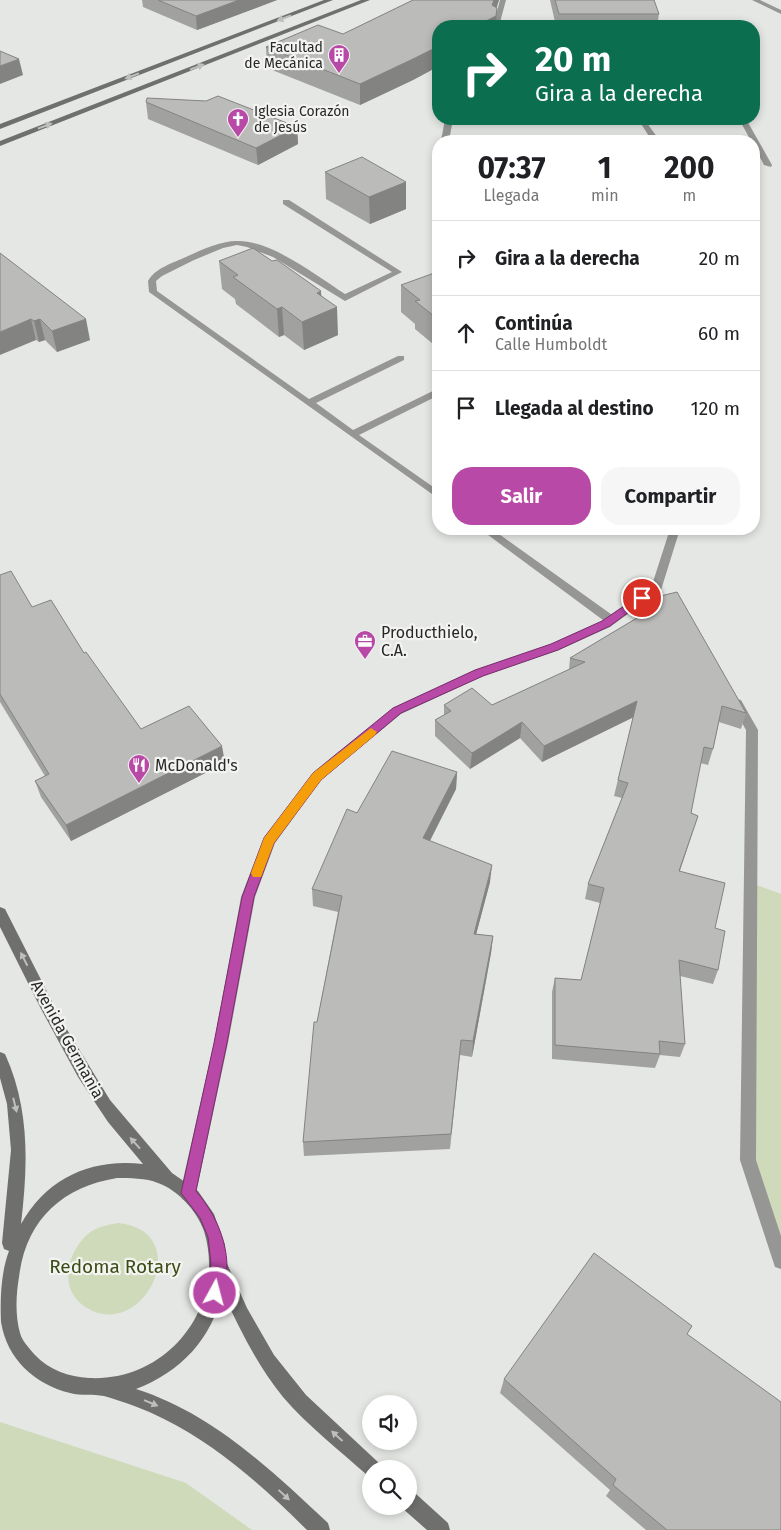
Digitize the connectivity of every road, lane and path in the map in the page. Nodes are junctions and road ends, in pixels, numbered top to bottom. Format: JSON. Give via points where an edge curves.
{"nodes":[{"id":1,"x":330,"y":0,"type":"edge"},
{"id":2,"x":367,"y":0,"type":"edge"},
{"id":3,"x":503,"y":0,"type":"edge"},
{"id":4,"x":755,"y":0,"type":"edge"},
{"id":5,"x":781,"y":12,"type":"edge"},
{"id":6,"x":498,"y":20,"type":"edge"},
{"id":7,"x":0,"y":127,"type":"edge"},
{"id":8,"x":0,"y":144,"type":"edge"},
{"id":9,"x":760,"y":151,"type":"edge"},
{"id":10,"x":768,"y":165,"type":"dead end"},
{"id":11,"x":286,"y":202,"type":"dead end"},
{"id":12,"x":402,"y":358,"type":"dead end"},
{"id":13,"x":432,"y":394,"type":"edge"},
{"id":14,"x":308,"y":403,"type":"junction"},
{"id":15,"x":353,"y":434,"type":"junction"},
{"id":16,"x":432,"y":491,"type":"edge"},
{"id":17,"x":493,"y":535,"type":"edge"},
{"id":18,"x":673,"y":535,"type":"edge"},
{"id":19,"x":657,"y":587,"type":"junction"},
{"id":20,"x":669,"y":596,"type":"edge"},
{"id":21,"x":611,"y":620,"type":"junction"},
{"id":22,"x":729,"y":689,"type":"edge"},
{"id":23,"x":0,"y":913,"type":"edge"},
{"id":24,"x":0,"y":1059,"type":"edge"},
{"id":25,"x":167,"y":1179,"type":"junction"},
{"id":26,"x":188,"y":1193,"type":"junction"},
{"id":27,"x":9,"y":1254,"type":"junction"},
{"id":28,"x":781,"y":1261,"type":"edge"},
{"id":29,"x":219,"y":1264,"type":"junction"},
{"id":30,"x":1,"y":1300,"type":"edge"},
{"id":31,"x":105,"y":1388,"type":"junction"},
{"id":32,"x":364,"y":1460,"type":"edge"},
{"id":33,"x":417,"y":1507,"type":"edge"},
{"id":34,"x":321,"y":1530,"type":"edge"},
{"id":35,"x":442,"y":1530,"type":"edge"}],
"edges":[{"from":1,"to":7,"type":"street","one_way":true},
{"from":8,"to":2,"type":"street","one_way":true},
{"from":3,"to":6,"type":"street"},
{"from":4,"to":5,"type":"street"},
{"from":9,"to":10,"type":"street"},
{"from":11,"to":14,"type":"street","via":[[398,272],[345,298],[263,249],[237,243],[224,245],[170,267],[150,283],[153,292]]},
{"from":12,"to":14,"type":"street"},
{"from":13,"to":15,"type":"street"},
{"from":14,"to":15,"type":"street"},
{"from":15,"to":16,"type":"street"},
{"from":17,"to":21,"type":"street"},
{"from":18,"to":19,"type":"street"},
{"from":19,"to":20,"type":"street"},
{"from":19,"to":21,"type":"street"},
{"from":21,"to":26,"type":"street","via":[[555,647],[479,673],[397,710],[317,777],[269,841],[248,897],[221,1043]]},
{"from":22,"to":28,"type":"street","via":[[752,730],[748,1160]]},
{"from":25,"to":23,"type":"street","name":"Avenida Germania","one_way":true,"via":[[98,1096],[68,1046]]},
{"from":24,"to":27,"type":"street","one_way":true,"via":[[18,1115],[16,1194]]},
{"from":25,"to":26,"type":"street"},
{"from":25,"to":27,"type":"street","via":[[143,1171],[116,1170],[90,1175],[64,1187],[41,1205],[22,1228]]},
{"from":26,"to":29,"type":"street","via":[[205,1213],[216,1237]]},
{"from":27,"to":30,"type":"street"},
{"from":29,"to":31,"type":"street","via":[[215,1293],[204,1321],[186,1346],[163,1367],[136,1381]]},
{"from":32,"to":29,"type":"street","one_way":true,"via":[[297,1398],[279,1376],[244,1322]]},
{"from":30,"to":31,"type":"street","via":[[11,1337],[28,1360],[50,1377],[76,1386]]},
{"from":31,"to":34,"type":"street","one_way":true,"via":[[138,1397],[196,1425],[234,1452]]},
{"from":33,"to":35,"type":"street"}]}
